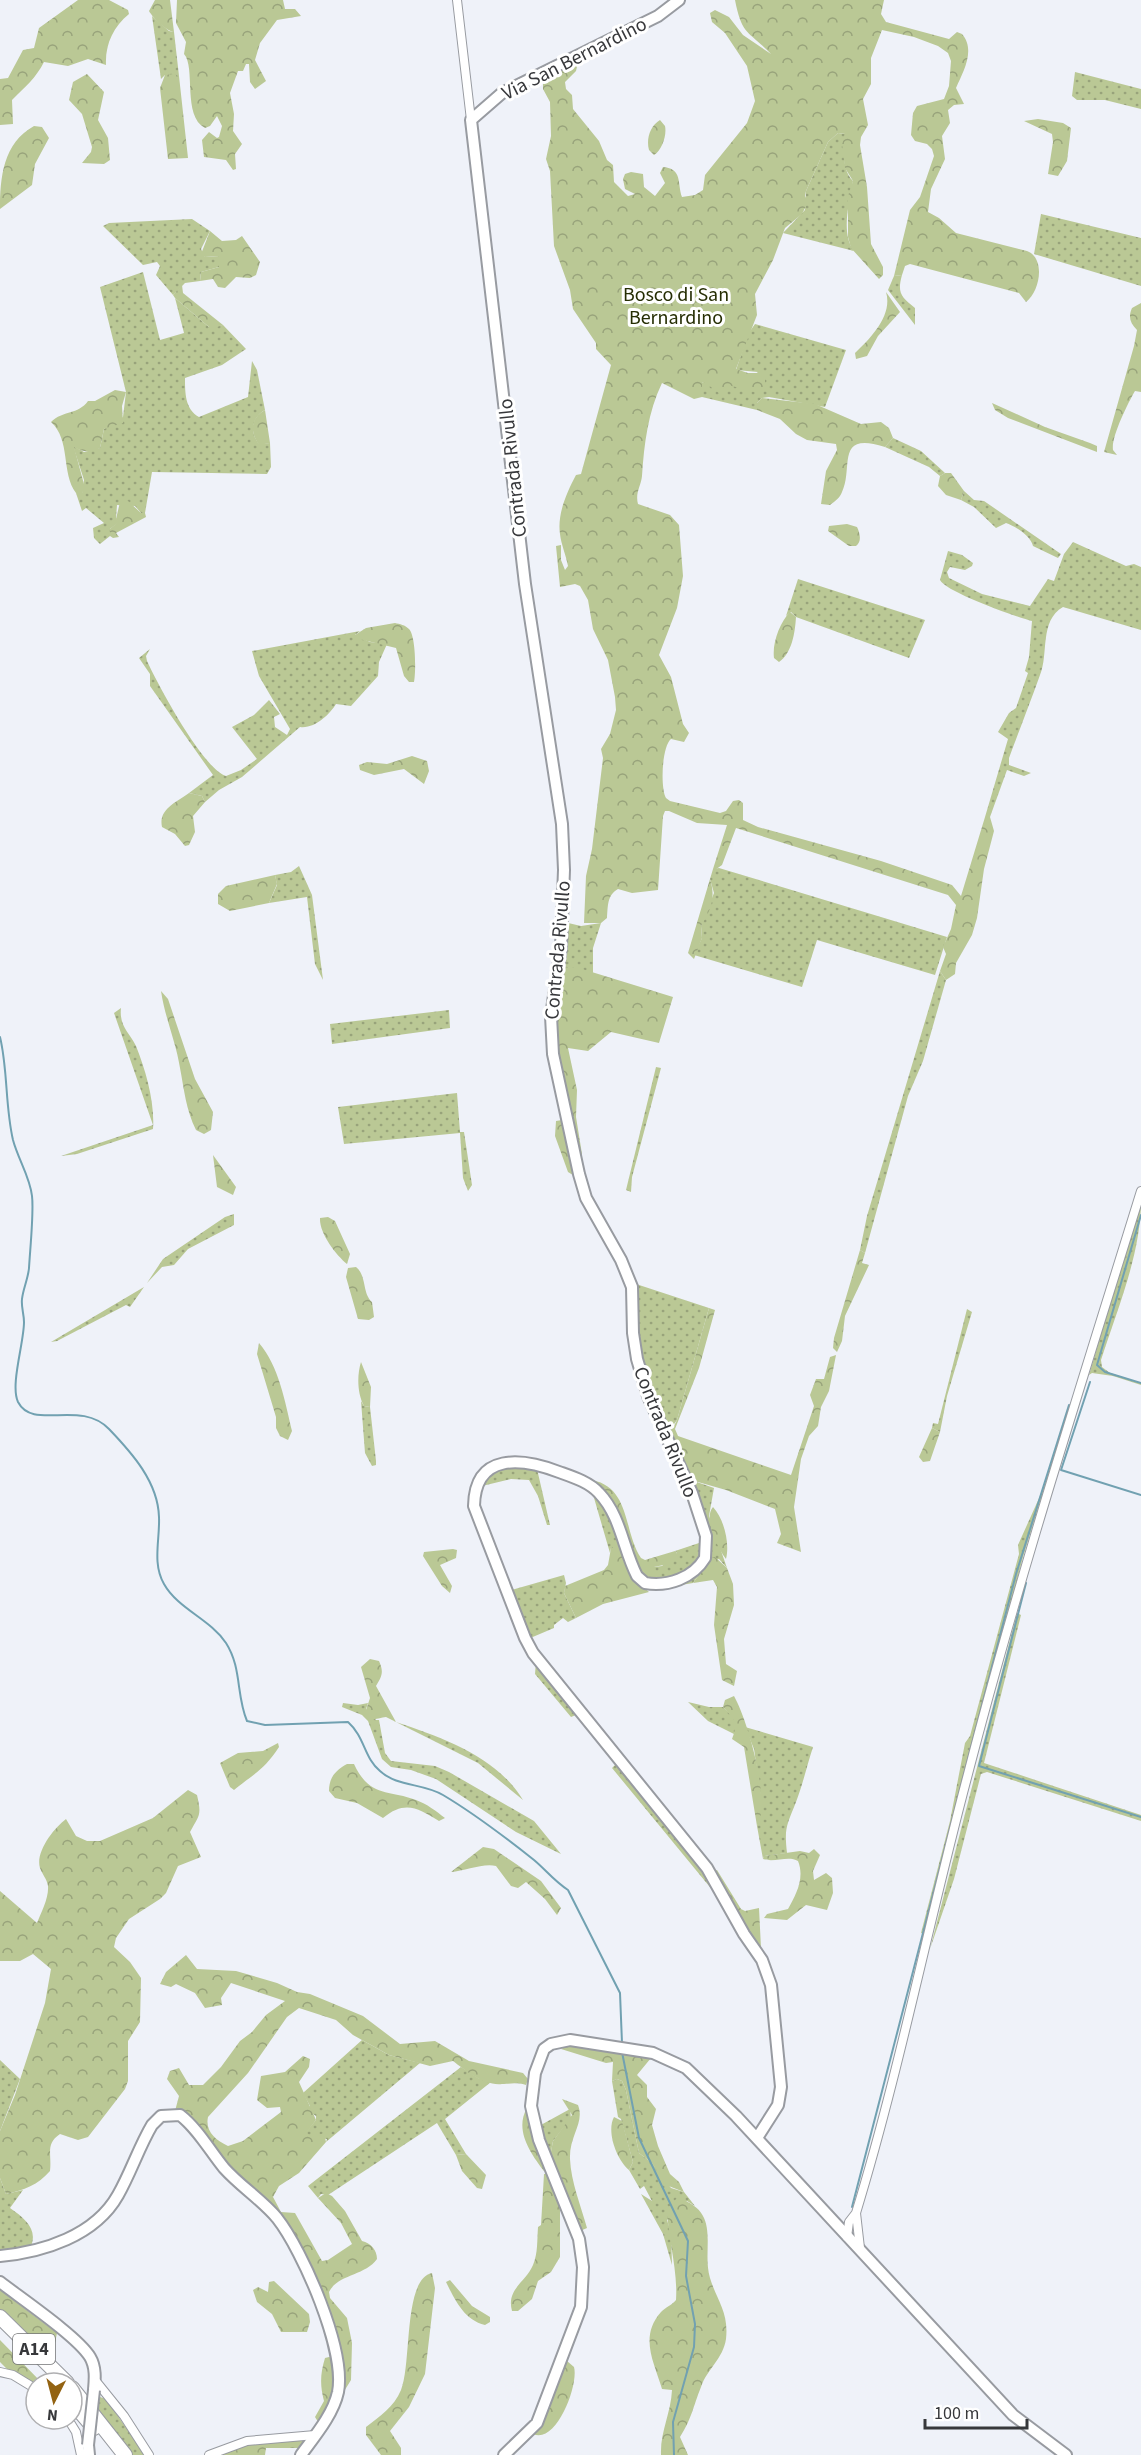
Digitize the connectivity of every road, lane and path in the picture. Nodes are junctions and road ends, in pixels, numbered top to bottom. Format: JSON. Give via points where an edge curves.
{"nodes":[{"id":1,"x":456,"y":0,"type":"edge"},
{"id":2,"x":679,"y":0,"type":"edge"},
{"id":3,"x":471,"y":120,"type":"junction"},
{"id":4,"x":1141,"y":1191,"type":"edge"},
{"id":5,"x":757,"y":2138,"type":"junction"},
{"id":6,"x":855,"y":2218,"type":"junction"},
{"id":7,"x":832,"y":2220,"type":"junction"},
{"id":8,"x":848,"y":2237,"type":"junction"},
{"id":9,"x":861,"y":2252,"type":"junction"},
{"id":10,"x":0,"y":2256,"type":"edge"},
{"id":11,"x":0,"y":2282,"type":"edge"},
{"id":12,"x":0,"y":2317,"type":"edge"},
{"id":13,"x":0,"y":2330,"type":"edge"},
{"id":14,"x":43,"y":2371,"type":"edge"},
{"id":15,"x":55,"y":2371,"type":"edge"},
{"id":16,"x":0,"y":2372,"type":"edge"},
{"id":17,"x":24,"y":2382,"type":"edge"},
{"id":18,"x":94,"y":2385,"type":"junction"},
{"id":19,"x":84,"y":2403,"type":"edge"},
{"id":20,"x":84,"y":2417,"type":"edge"},
{"id":21,"x":75,"y":2431,"type":"edge"},
{"id":22,"x":315,"y":2435,"type":"junction"},
{"id":23,"x":88,"y":2450,"type":"edge"},
{"id":24,"x":81,"y":2455,"type":"edge"},
{"id":25,"x":114,"y":2455,"type":"edge"},
{"id":26,"x":125,"y":2455,"type":"edge"},
{"id":27,"x":149,"y":2455,"type":"edge"},
{"id":28,"x":209,"y":2455,"type":"edge"},
{"id":29,"x":301,"y":2455,"type":"edge"},
{"id":30,"x":504,"y":2455,"type":"edge"},
{"id":31,"x":1066,"y":2455,"type":"edge"}],
"edges":[{"from":1,"to":3,"type":"street"},
{"from":2,"to":3,"type":"street","name":"Via San Bernardino","via":[[658,16],[502,93]]},
{"from":3,"to":5,"type":"street","name":"Contrada Rivullo","via":[[527,599],[562,824],[561,948],[551,1016],[553,1054],[586,1198],[632,1287],[638,1359],[648,1395],[692,1493],[706,1536],[705,1558],[691,1575],[669,1582],[645,1583],[637,1576],[611,1508],[598,1492],[580,1479],[526,1462],[503,1464],[479,1479],[474,1506],[533,1653],[707,1868],[762,1960],[771,1985],[781,2087],[777,2105]]},
{"from":4,"to":6,"type":"street","via":[[1024,1566],[967,1776],[880,2135]]},
{"from":5,"to":7,"type":"street"},
{"from":5,"to":30,"type":"street","via":[[686,2068],[652,2053],[564,2041],[551,2044],[539,2058],[532,2085],[532,2115],[579,2239],[584,2289],[576,2326],[537,2423]]},
{"from":6,"to":7,"type":"street"},
{"from":6,"to":8,"type":"street"},
{"from":6,"to":9,"type":"street"},
{"from":7,"to":8,"type":"street"},
{"from":8,"to":9,"type":"street"},
{"from":9,"to":31,"type":"street","via":[[1013,2415]]},
{"from":10,"to":22,"type":"street","via":[[47,2249],[98,2218],[118,2194],[152,2125],[161,2116],[180,2115],[225,2169],[276,2217],[300,2258],[331,2330],[337,2352],[338,2392]]},
{"from":11,"to":18,"type":"street","via":[[82,2348],[93,2364]]},
{"from":12,"to":15,"type":"highway","number":"A14"},
{"from":13,"to":14,"type":"highway","number":"A14"},
{"from":16,"to":17,"type":"street"},
{"from":18,"to":23,"type":"street","bridge":true},
{"from":18,"to":27,"type":"street","via":[[124,2416]]},
{"from":19,"to":26,"type":"highway"},
{"from":20,"to":25,"type":"highway"},
{"from":21,"to":24,"type":"street"},
{"from":22,"to":28,"type":"street","via":[[247,2441]]},
{"from":22,"to":29,"type":"street"}]}
